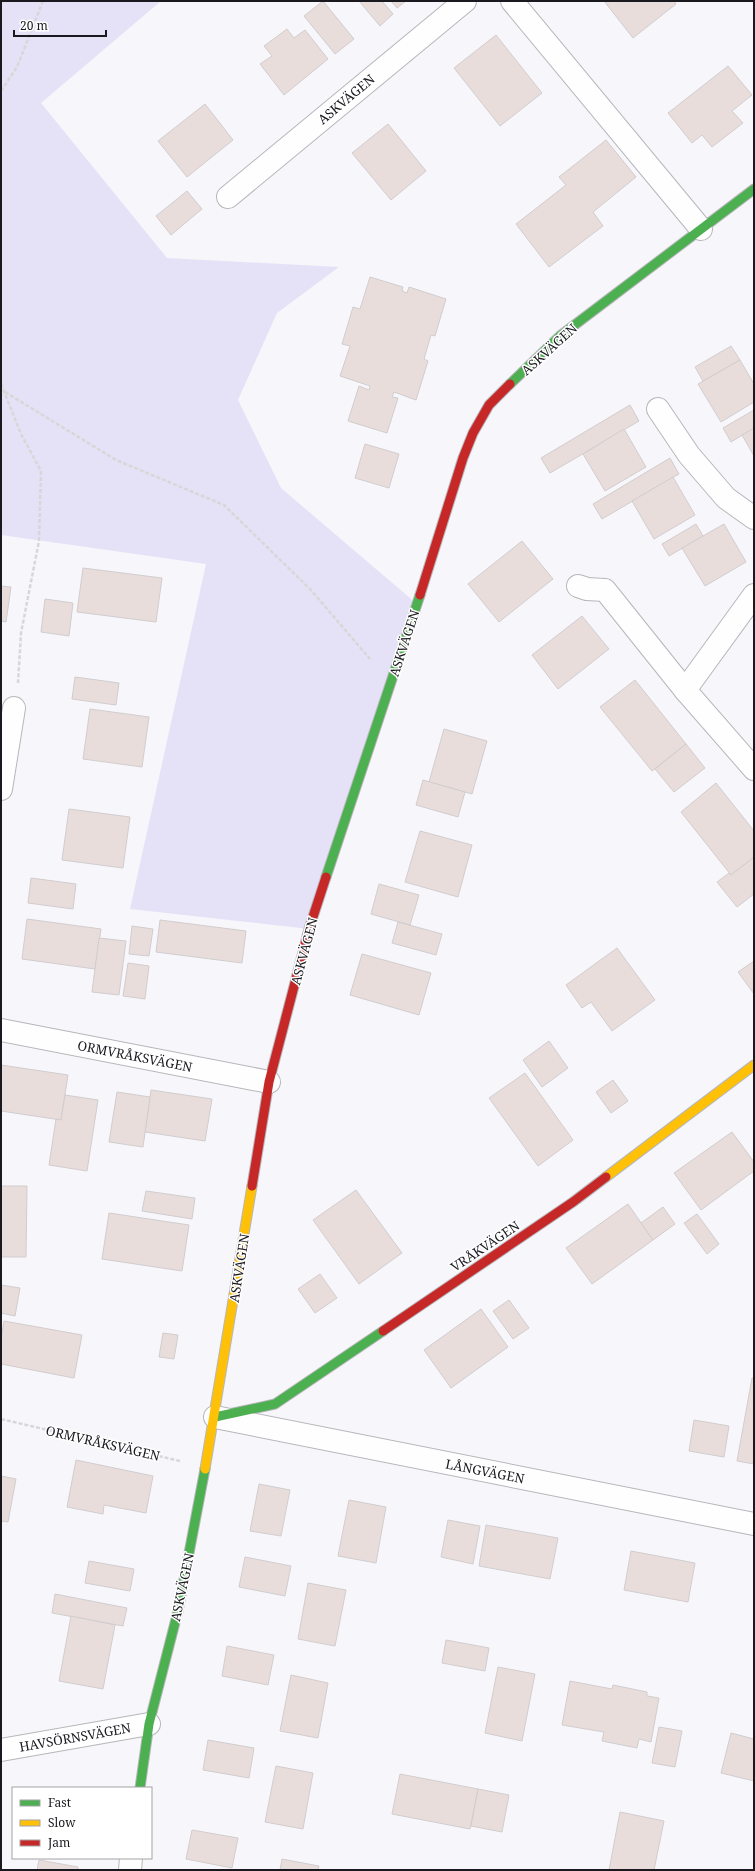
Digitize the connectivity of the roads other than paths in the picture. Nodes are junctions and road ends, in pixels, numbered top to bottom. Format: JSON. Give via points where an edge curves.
{"nodes":[{"id":1,"x":465,"y":1,"type":"edge"},
{"id":2,"x":512,"y":1,"type":"edge"},
{"id":3,"x":754,"y":189,"type":"edge"},
{"id":4,"x":228,"y":197,"type":"dead end"},
{"id":5,"x":701,"y":228,"type":"junction"},
{"id":6,"x":658,"y":409,"type":"dead end"},
{"id":7,"x":754,"y":518,"type":"edge"},
{"id":8,"x":578,"y":586,"type":"dead end"},
{"id":9,"x":754,"y":594,"type":"edge"},
{"id":10,"x":685,"y":690,"type":"junction"},
{"id":11,"x":14,"y":708,"type":"road end"},
{"id":12,"x":754,"y":770,"type":"edge"},
{"id":13,"x":1,"y":790,"type":"edge"},
{"id":14,"x":1,"y":1030,"type":"edge"},
{"id":15,"x":754,"y":1065,"type":"edge"},
{"id":16,"x":269,"y":1082,"type":"junction"},
{"id":17,"x":215,"y":1417,"type":"junction"},
{"id":18,"x":754,"y":1524,"type":"edge"},
{"id":19,"x":149,"y":1724,"type":"junction"},
{"id":20,"x":1,"y":1750,"type":"edge"},
{"id":21,"x":140,"y":1787,"type":"edge"},
{"id":22,"x":131,"y":1859,"type":"edge"},
{"id":23,"x":130,"y":1870,"type":"edge"}],
"edges":[{"from":1,"to":4,"type":"street","name":"ASKVÄGEN"},
{"from":2,"to":5,"type":"street"},
{"from":3,"to":5,"type":"street","name":"ASKVÄGEN"},
{"from":5,"to":16,"type":"street","name":"ASKVÄGEN","via":[[560,336],[489,405],[473,433],[309,929]]},
{"from":6,"to":7,"type":"street","via":[[689,455],[726,498]]},
{"from":8,"to":10,"type":"street","via":[[605,590]]},
{"from":9,"to":10,"type":"street"},
{"from":10,"to":12,"type":"street"},
{"from":11,"to":13,"type":"street"},
{"from":14,"to":16,"type":"street","name":"ORMVRÅKSVÄGEN"},
{"from":15,"to":17,"type":"street","name":"VRÅKVÄGEN","via":[[573,1202],[275,1404]]},
{"from":16,"to":17,"type":"street","name":"ASKVÄGEN"},
{"from":17,"to":18,"type":"street","name":"LÅNGVÄGEN"},
{"from":17,"to":19,"type":"street","name":"ASKVÄGEN","via":[[178,1610]]},
{"from":19,"to":20,"type":"street","name":"HAVSÖRNSVÄGEN"},
{"from":19,"to":21,"type":"street","name":"ASKVÄGEN"},
{"from":22,"to":23,"type":"street"}]}
